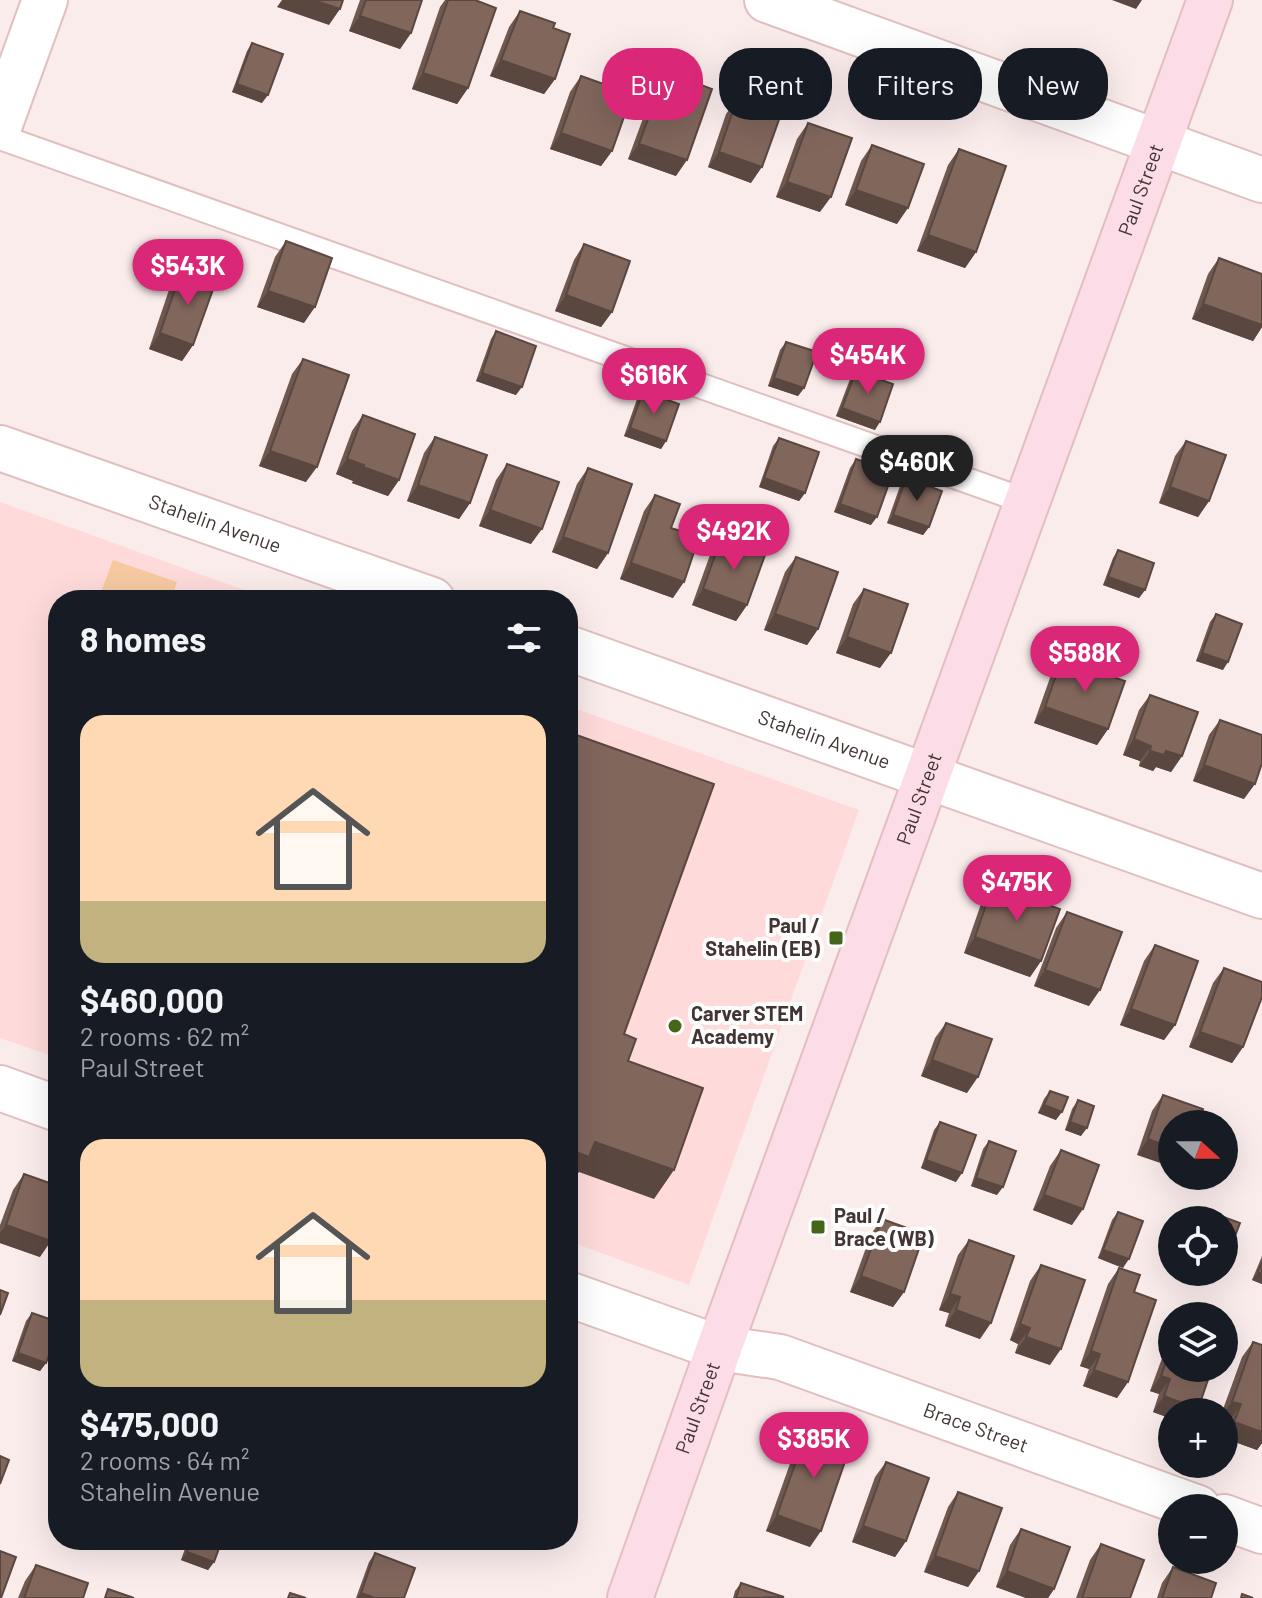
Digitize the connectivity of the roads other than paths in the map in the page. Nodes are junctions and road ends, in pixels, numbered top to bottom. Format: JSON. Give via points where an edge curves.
{"nodes":[{"id":1,"x":45,"y":0,"type":"edge"},
{"id":2,"x":767,"y":0,"type":"edge"},
{"id":3,"x":1210,"y":0,"type":"edge"},
{"id":4,"x":0,"y":124,"type":"edge"},
{"id":5,"x":0,"y":137,"type":"edge"},
{"id":6,"x":1159,"y":143,"type":"junction"},
{"id":7,"x":1262,"y":180,"type":"edge"},
{"id":8,"x":0,"y":448,"type":"edge"},
{"id":9,"x":1028,"y":502,"type":"junction"},
{"id":10,"x":404,"y":590,"type":"edge"},
{"id":11,"x":578,"y":652,"type":"edge"},
{"id":12,"x":929,"y":776,"type":"junction"},
{"id":13,"x":1262,"y":896,"type":"edge"},
{"id":14,"x":0,"y":1088,"type":"edge"},
{"id":15,"x":48,"y":1105,"type":"edge"},
{"id":16,"x":578,"y":1298,"type":"edge"},
{"id":17,"x":719,"y":1348,"type":"junction"},
{"id":18,"x":1159,"y":1494,"type":"edge"},
{"id":19,"x":1238,"y":1522,"type":"edge"},
{"id":20,"x":1262,"y":1531,"type":"edge"},
{"id":21,"x":630,"y":1598,"type":"edge"}],
"edges":[{"from":1,"to":4,"type":"street"},
{"from":2,"to":6,"type":"street"},
{"from":3,"to":6,"type":"street","name":"Paul Street"},
{"from":5,"to":9,"type":"lane"},
{"from":6,"to":7,"type":"street"},
{"from":6,"to":9,"type":"street","name":"Paul Street"},
{"from":8,"to":10,"type":"street","name":"Stahelin Avenue"},
{"from":9,"to":12,"type":"street","name":"Paul Street"},
{"from":11,"to":12,"type":"street","name":"Stahelin Avenue"},
{"from":12,"to":13,"type":"street","name":"Stahelin Avenue"},
{"from":12,"to":17,"type":"street","name":"Paul Street"},
{"from":14,"to":15,"type":"street"},
{"from":16,"to":17,"type":"street","name":"Brace Street"},
{"from":17,"to":18,"type":"street","name":"Brace Street","via":[[780,1357]]},
{"from":17,"to":21,"type":"street","name":"Paul Street"},
{"from":19,"to":20,"type":"street"}]}
